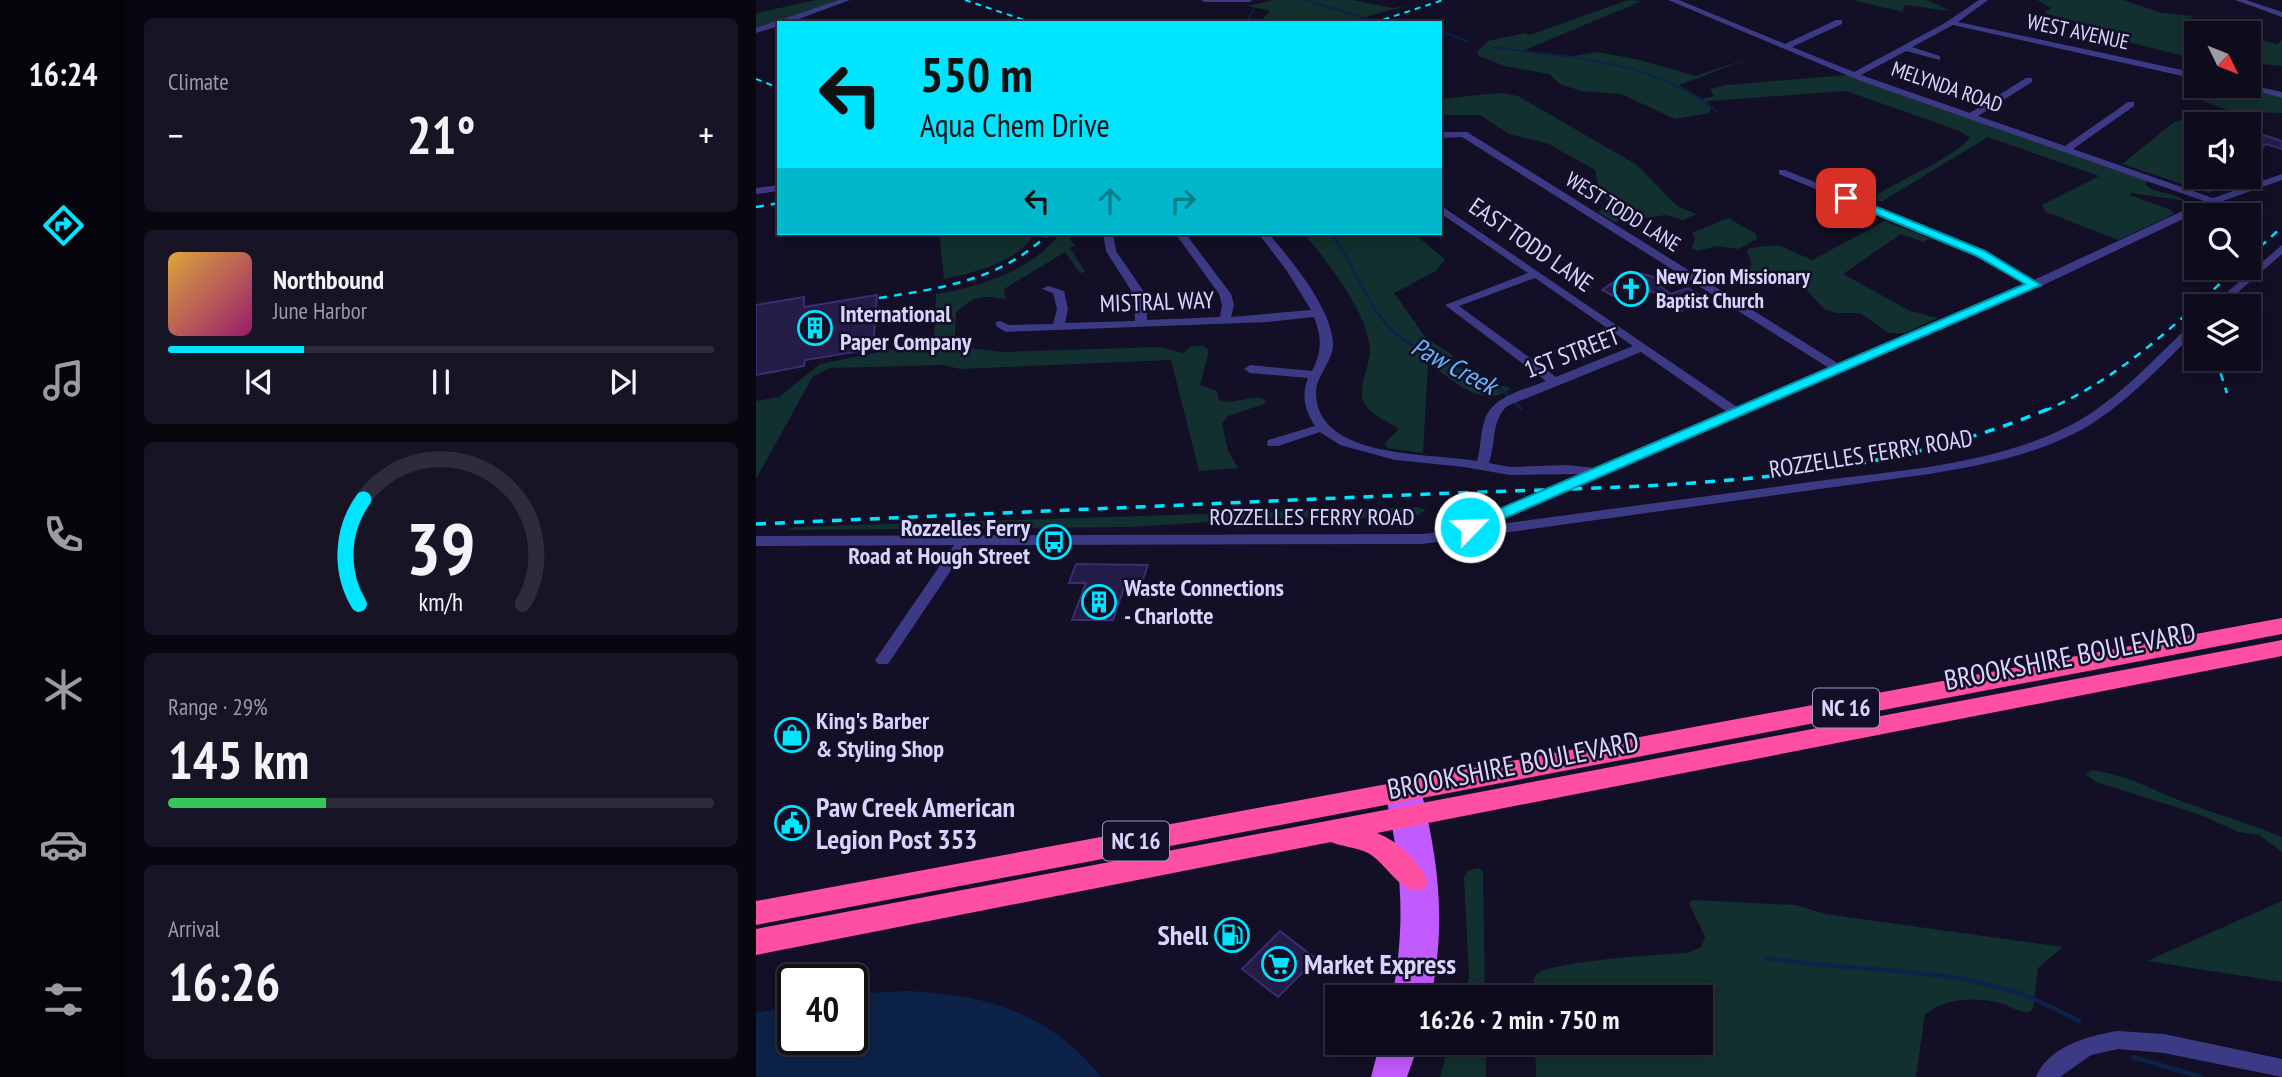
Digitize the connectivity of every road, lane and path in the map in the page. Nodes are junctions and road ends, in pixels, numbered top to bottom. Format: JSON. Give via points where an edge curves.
{"nodes":[{"id":1,"x":846,"y":0,"type":"edge"},
{"id":2,"x":1205,"y":0,"type":"edge"},
{"id":3,"x":1249,"y":0,"type":"edge"},
{"id":4,"x":1672,"y":0,"type":"edge"},
{"id":5,"x":1984,"y":0,"type":"edge"},
{"id":6,"x":2239,"y":0,"type":"edge"},
{"id":7,"x":2282,"y":15,"type":"edge"},
{"id":8,"x":800,"y":16,"type":"junction"},
{"id":9,"x":785,"y":21,"type":"edge"},
{"id":10,"x":814,"y":21,"type":"edge"},
{"id":11,"x":1839,"y":22,"type":"dead end"},
{"id":12,"x":1953,"y":23,"type":"junction"},
{"id":13,"x":777,"y":24,"type":"edge"},
{"id":14,"x":756,"y":31,"type":"edge"},
{"id":15,"x":1785,"y":47,"type":"junction"},
{"id":16,"x":1906,"y":48,"type":"junction"},
{"id":17,"x":1937,"y":58,"type":"dead end"},
{"id":18,"x":2184,"y":73,"type":"edge"},
{"id":19,"x":1854,"y":75,"type":"junction"},
{"id":20,"x":2029,"y":80,"type":"dead end"},
{"id":21,"x":2261,"y":90,"type":"edge"},
{"id":22,"x":2282,"y":95,"type":"edge"},
{"id":23,"x":2131,"y":104,"type":"dead end"},
{"id":24,"x":1971,"y":116,"type":"junction"},
{"id":25,"x":1442,"y":135,"type":"edge"},
{"id":26,"x":2067,"y":149,"type":"junction"},
{"id":27,"x":1782,"y":172,"type":"dead end"},
{"id":28,"x":2282,"y":177,"type":"edge"},
{"id":29,"x":777,"y":188,"type":"edge"},
{"id":30,"x":756,"y":191,"type":"edge"},
{"id":31,"x":2213,"y":201,"type":"junction"},
{"id":32,"x":1442,"y":209,"type":"edge"},
{"id":33,"x":1108,"y":235,"type":"edge"},
{"id":34,"x":1182,"y":235,"type":"edge"},
{"id":35,"x":1264,"y":235,"type":"edge"},
{"id":36,"x":2282,"y":248,"type":"edge"},
{"id":37,"x":1536,"y":274,"type":"junction"},
{"id":38,"x":2035,"y":285,"type":"junction"},
{"id":39,"x":1048,"y":289,"type":"dead end"},
{"id":40,"x":2230,"y":294,"type":"edge"},
{"id":41,"x":1315,"y":313,"type":"junction"},
{"id":42,"x":1225,"y":320,"type":"junction"},
{"id":43,"x":1141,"y":323,"type":"junction"},
{"id":44,"x":1000,"y":324,"type":"dead end"},
{"id":45,"x":1057,"y":327,"type":"junction"},
{"id":46,"x":2184,"y":336,"type":"edge"},
{"id":47,"x":1642,"y":347,"type":"junction"},
{"id":48,"x":1250,"y":369,"type":"dead end"},
{"id":49,"x":1839,"y":369,"type":"junction"},
{"id":50,"x":1315,"y":375,"type":"junction"},
{"id":51,"x":1555,"y":382,"type":"junction"},
{"id":52,"x":1736,"y":412,"type":"junction"},
{"id":53,"x":1324,"y":427,"type":"junction"},
{"id":54,"x":1272,"y":443,"type":"dead end"},
{"id":55,"x":1482,"y":466,"type":"junction"},
{"id":56,"x":1596,"y":472,"type":"junction"},
{"id":57,"x":1449,"y":537,"type":"junction"},
{"id":58,"x":965,"y":539,"type":"junction"},
{"id":59,"x":756,"y":541,"type":"edge"},
{"id":60,"x":2282,"y":626,"type":"edge"},
{"id":61,"x":2282,"y":648,"type":"edge"},
{"id":62,"x":883,"y":660,"type":"dead end"},
{"id":63,"x":1406,"y":804,"type":"junction"},
{"id":64,"x":1318,"y":834,"type":"junction"},
{"id":65,"x":1414,"y":881,"type":"junction"},
{"id":66,"x":756,"y":913,"type":"edge"},
{"id":67,"x":756,"y":942,"type":"edge"},
{"id":68,"x":1406,"y":985,"type":"edge"},
{"id":69,"x":1422,"y":985,"type":"edge"},
{"id":70,"x":1389,"y":1055,"type":"edge"},
{"id":71,"x":1402,"y":1055,"type":"edge"},
{"id":72,"x":2282,"y":1069,"type":"edge"},
{"id":73,"x":1384,"y":1077,"type":"edge"},
{"id":74,"x":1394,"y":1077,"type":"edge"},
{"id":75,"x":2046,"y":1077,"type":"edge"}],
"edges":[{"from":1,"to":8,"type":"street"},
{"from":2,"to":3,"type":"street"},
{"from":4,"to":15,"type":"street","name":"MELYNDA ROAD"},
{"from":5,"to":12,"type":"street"},
{"from":6,"to":7,"type":"street"},
{"from":8,"to":9,"type":"street"},
{"from":8,"to":10,"type":"street"},
{"from":11,"to":15,"type":"street"},
{"from":12,"to":16,"type":"street"},
{"from":12,"to":18,"type":"street","name":"WEST AVENUE"},
{"from":13,"to":14,"type":"street"},
{"from":15,"to":19,"type":"street","name":"MELYNDA ROAD"},
{"from":16,"to":17,"type":"street"},
{"from":16,"to":19,"type":"street"},
{"from":19,"to":24,"type":"street","name":"MELYNDA ROAD"},
{"from":20,"to":24,"type":"street"},
{"from":21,"to":22,"type":"street"},
{"from":23,"to":26,"type":"street"},
{"from":24,"to":26,"type":"street","name":"MELYNDA ROAD"},
{"from":25,"to":49,"type":"street","name":"WEST TODD LANE","via":[[1458,133]]},
{"from":26,"to":31,"type":"street","name":"MELYNDA ROAD"},
{"from":27,"to":38,"type":"street","via":[[1973,250]]},
{"from":28,"to":31,"type":"street"},
{"from":29,"to":30,"type":"street"},
{"from":31,"to":38,"type":"street"},
{"from":32,"to":37,"type":"street","name":"EAST TODD LANE"},
{"from":33,"to":43,"type":"street","via":[[1111,251],[1140,295]]},
{"from":34,"to":42,"type":"street","via":[[1226,293]]},
{"from":35,"to":41,"type":"street","via":[[1296,274]]},
{"from":36,"to":40,"type":"street"},
{"from":37,"to":47,"type":"street","name":"EAST TODD LANE"},
{"from":37,"to":51,"type":"street","via":[[1451,305]]},
{"from":38,"to":49,"type":"street"},
{"from":39,"to":45,"type":"street","via":[[1058,291],[1063,303]]},
{"from":41,"to":42,"type":"street","name":"MISTRAL WAY"},
{"from":41,"to":50,"type":"street","via":[[1327,343]]},
{"from":42,"to":43,"type":"street","name":"MISTRAL WAY"},
{"from":43,"to":45,"type":"street","name":"MISTRAL WAY"},
{"from":44,"to":45,"type":"street","name":"MISTRAL WAY","via":[[1006,329]]},
{"from":46,"to":57,"type":"street","name":"ROZZELLES FERRY ROAD","via":[[2095,416],[2065,433],[1998,457]]},
{"from":47,"to":51,"type":"street","name":"1ST STREET"},
{"from":47,"to":52,"type":"street","name":"EAST TODD LANE"},
{"from":48,"to":50,"type":"street"},
{"from":49,"to":52,"type":"street"},
{"from":50,"to":53,"type":"street","via":[[1310,401]]},
{"from":51,"to":55,"type":"street","name":"1ST STREET","via":[[1494,410]]},
{"from":52,"to":56,"type":"street"},
{"from":53,"to":54,"type":"street"},
{"from":53,"to":55,"type":"street","via":[[1373,453]]},
{"from":55,"to":56,"type":"street"},
{"from":56,"to":57,"type":"street"},
{"from":57,"to":58,"type":"street","name":"ROZZELLES FERRY ROAD","via":[[1352,542]]},
{"from":58,"to":59,"type":"street","name":"ROZZELLES FERRY ROAD"},
{"from":58,"to":62,"type":"street"},
{"from":60,"to":63,"type":"highway","name":"BROOKSHIRE BOULEVARD","number":"NC 16"},
{"from":61,"to":63,"type":"highway","name":"BROOKSHIRE BOULEVARD","number":"NC 16"},
{"from":63,"to":64,"type":"highway","name":"BROOKSHIRE BOULEVARD","number":"NC 16"},
{"from":63,"to":65,"type":"main road"},
{"from":63,"to":66,"type":"highway","name":"BROOKSHIRE BOULEVARD","number":"NC 16"},
{"from":63,"to":69,"type":"main road","via":[[1429,873],[1432,911]]},
{"from":64,"to":65,"type":"highway","via":[[1374,843],[1400,861]]},
{"from":64,"to":67,"type":"highway","name":"BROOKSHIRE BOULEVARD","number":"NC 16"},
{"from":65,"to":68,"type":"main road","via":[[1415,933]]},
{"from":70,"to":73,"type":"main road"},
{"from":71,"to":74,"type":"main road"},
{"from":72,"to":75,"type":"street","via":[[2128,1039],[2100,1042],[2063,1059]]}]}
